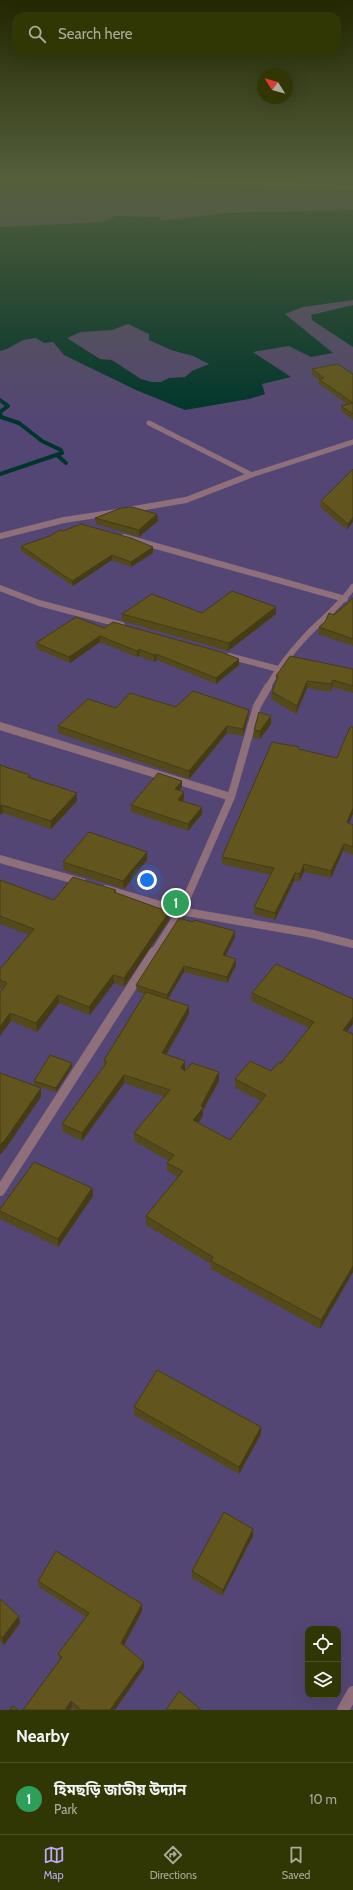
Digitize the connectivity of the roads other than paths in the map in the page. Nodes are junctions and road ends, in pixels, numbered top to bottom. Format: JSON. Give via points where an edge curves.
{"nodes":[{"id":1,"x":149,"y":423,"type":"dead end"},
{"id":2,"x":353,"y":442,"type":"edge"},
{"id":3,"x":252,"y":475,"type":"junction"},
{"id":4,"x":64,"y":520,"type":"junction"},
{"id":5,"x":79,"y":524,"type":"edge"},
{"id":6,"x":117,"y":535,"type":"edge"},
{"id":7,"x":0,"y":536,"type":"edge"},
{"id":8,"x":353,"y":587,"type":"edge"},
{"id":9,"x":0,"y":588,"type":"edge"},
{"id":10,"x":345,"y":599,"type":"junction"},
{"id":11,"x":130,"y":627,"type":"edge"},
{"id":12,"x":226,"y":655,"type":"edge"},
{"id":13,"x":278,"y":669,"type":"junction"},
{"id":14,"x":0,"y":726,"type":"edge"},
{"id":15,"x":231,"y":797,"type":"junction"},
{"id":16,"x":0,"y":859,"type":"edge"},
{"id":17,"x":181,"y":911,"type":"junction"},
{"id":18,"x":353,"y":944,"type":"edge"},
{"id":19,"x":0,"y":1191,"type":"edge"},
{"id":20,"x":353,"y":1692,"type":"edge"},
{"id":21,"x":343,"y":1710,"type":"edge"}],
"edges":[{"from":1,"to":3,"type":"street"},
{"from":2,"to":3,"type":"street"},
{"from":3,"to":4,"type":"street","via":[[186,500]]},
{"from":4,"to":5,"type":"street"},
{"from":4,"to":7,"type":"street"},
{"from":6,"to":10,"type":"street"},
{"from":8,"to":10,"type":"street"},
{"from":9,"to":11,"type":"street","via":[[39,603]]},
{"from":10,"to":13,"type":"street","via":[[306,636]]},
{"from":12,"to":13,"type":"street"},
{"from":13,"to":15,"type":"street","via":[[257,706]]},
{"from":14,"to":15,"type":"street"},
{"from":15,"to":17,"type":"street"},
{"from":16,"to":17,"type":"street"},
{"from":17,"to":18,"type":"street","via":[[313,934]]},
{"from":17,"to":19,"type":"street"},
{"from":20,"to":21,"type":"street"}]}
